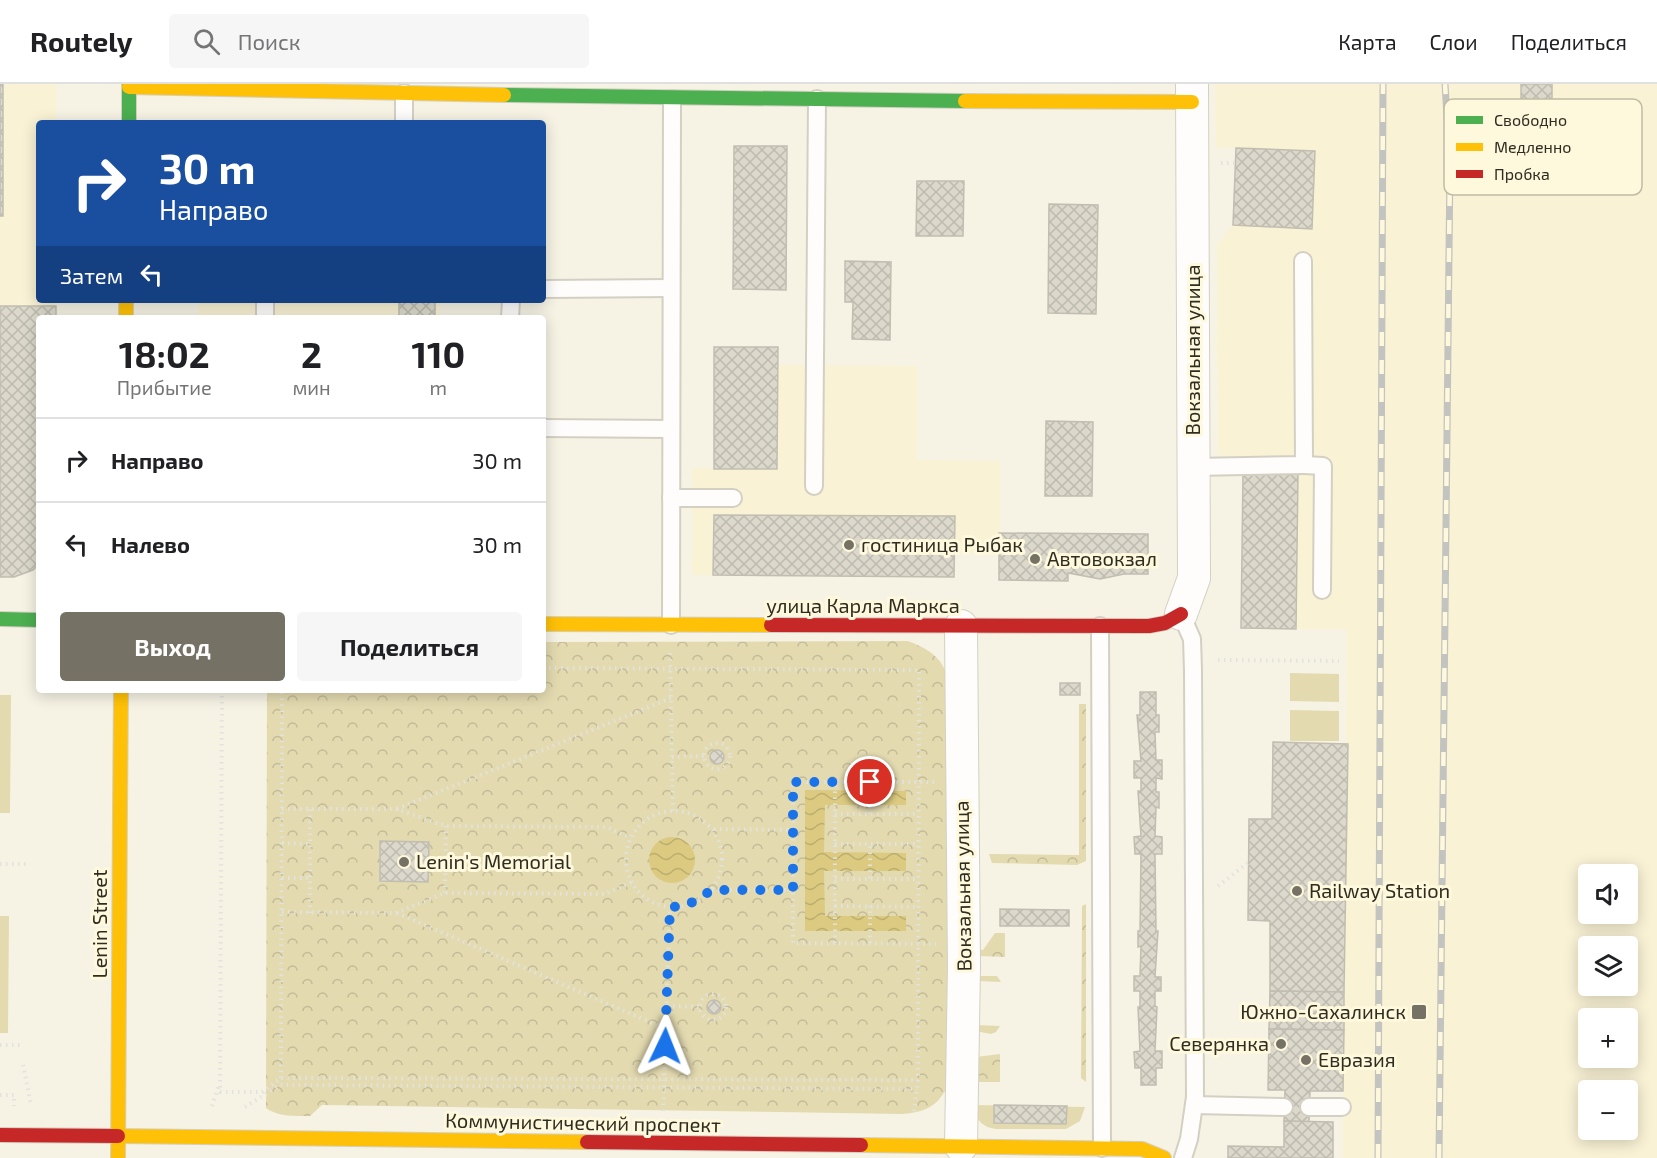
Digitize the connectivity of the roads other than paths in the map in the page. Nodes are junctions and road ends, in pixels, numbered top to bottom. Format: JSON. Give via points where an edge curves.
{"nodes":[{"id":1,"x":129,"y":86,"type":"edge"},
{"id":2,"x":310,"y":88,"type":"edge"},
{"id":3,"x":404,"y":93,"type":"junction"},
{"id":4,"x":1192,"y":93,"type":"edge"},
{"id":5,"x":683,"y":94,"type":"edge"},
{"id":6,"x":818,"y":99,"type":"junction"},
{"id":7,"x":129,"y":120,"type":"edge"},
{"id":8,"x":404,"y":120,"type":"edge"},
{"id":9,"x":1303,"y":261,"type":"dead end"},
{"id":10,"x":671,"y":288,"type":"junction"},
{"id":11,"x":546,"y":289,"type":"edge"},
{"id":12,"x":546,"y":428,"type":"edge"},
{"id":13,"x":671,"y":429,"type":"junction"},
{"id":14,"x":1304,"y":465,"type":"junction"},
{"id":15,"x":1193,"y":467,"type":"junction"},
{"id":16,"x":814,"y":486,"type":"dead end"},
{"id":17,"x":671,"y":498,"type":"junction"},
{"id":18,"x":733,"y":498,"type":"dead end"},
{"id":19,"x":1322,"y":590,"type":"dead end"},
{"id":20,"x":1180,"y":614,"type":"junction"},
{"id":21,"x":0,"y":619,"type":"edge"},
{"id":22,"x":36,"y":620,"type":"edge"},
{"id":23,"x":546,"y":624,"type":"edge"},
{"id":24,"x":671,"y":625,"type":"junction"},
{"id":25,"x":961,"y":626,"type":"junction"},
{"id":26,"x":1100,"y":626,"type":"junction"},
{"id":27,"x":121,"y":693,"type":"edge"},
{"id":28,"x":1194,"y":1105,"type":"junction"},
{"id":29,"x":1284,"y":1107,"type":"dead end"},
{"id":30,"x":1310,"y":1107,"type":"dead end"},
{"id":31,"x":1342,"y":1107,"type":"dead end"},
{"id":32,"x":0,"y":1135,"type":"edge"},
{"id":33,"x":118,"y":1136,"type":"junction"},
{"id":34,"x":962,"y":1146,"type":"junction"},
{"id":35,"x":1102,"y":1148,"type":"junction"},
{"id":36,"x":663,"y":1151,"type":"edge"},
{"id":37,"x":118,"y":1158,"type":"edge"},
{"id":38,"x":1164,"y":1158,"type":"edge"},
{"id":39,"x":1183,"y":1158,"type":"edge"}],
"edges":[{"from":1,"to":2,"type":"street"},
{"from":1,"to":7,"type":"street"},
{"from":2,"to":3,"type":"street"},
{"from":3,"to":5,"type":"street"},
{"from":3,"to":8,"type":"lane"},
{"from":4,"to":6,"type":"street"},
{"from":4,"to":15,"type":"street","name":"Вокзальная улица"},
{"from":5,"to":6,"type":"street"},
{"from":5,"to":10,"type":"lane"},
{"from":6,"to":16,"type":"lane"},
{"from":9,"to":14,"type":"lane"},
{"from":10,"to":11,"type":"lane"},
{"from":10,"to":13,"type":"lane"},
{"from":12,"to":13,"type":"lane"},
{"from":13,"to":17,"type":"lane"},
{"from":14,"to":15,"type":"lane"},
{"from":14,"to":19,"type":"lane","via":[[1323,466]]},
{"from":15,"to":20,"type":"street","name":"Вокзальная улица","via":[[1194,578]]},
{"from":17,"to":18,"type":"lane"},
{"from":17,"to":24,"type":"lane"},
{"from":20,"to":26,"type":"street","name":"улица Карла Маркса","via":[[1165,623]]},
{"from":20,"to":28,"type":"lane","via":[[1192,639],[1193,670]]},
{"from":21,"to":22,"type":"street"},
{"from":23,"to":24,"type":"street","name":"улица Карла Маркса"},
{"from":24,"to":25,"type":"street","name":"улица Карла Маркса"},
{"from":25,"to":26,"type":"street","name":"улица Карла Маркса"},
{"from":25,"to":34,"type":"street","name":"Вокзальная улица"},
{"from":26,"to":35,"type":"lane"},
{"from":27,"to":33,"type":"street","name":"Lenin Street"},
{"from":28,"to":29,"type":"lane"},
{"from":28,"to":39,"type":"lane"},
{"from":30,"to":31,"type":"lane"},
{"from":32,"to":33,"type":"street","name":"Коммунистический проспект"},
{"from":33,"to":36,"type":"street","name":"Коммунистический проспект"},
{"from":33,"to":37,"type":"street","name":"Lenin Street"},
{"from":34,"to":35,"type":"street","name":"Коммунистический проспект"},
{"from":34,"to":36,"type":"street","name":"Коммунистический проспект"},
{"from":35,"to":38,"type":"street","name":"Коммунистический проспект","via":[[1142,1149]]}]}
